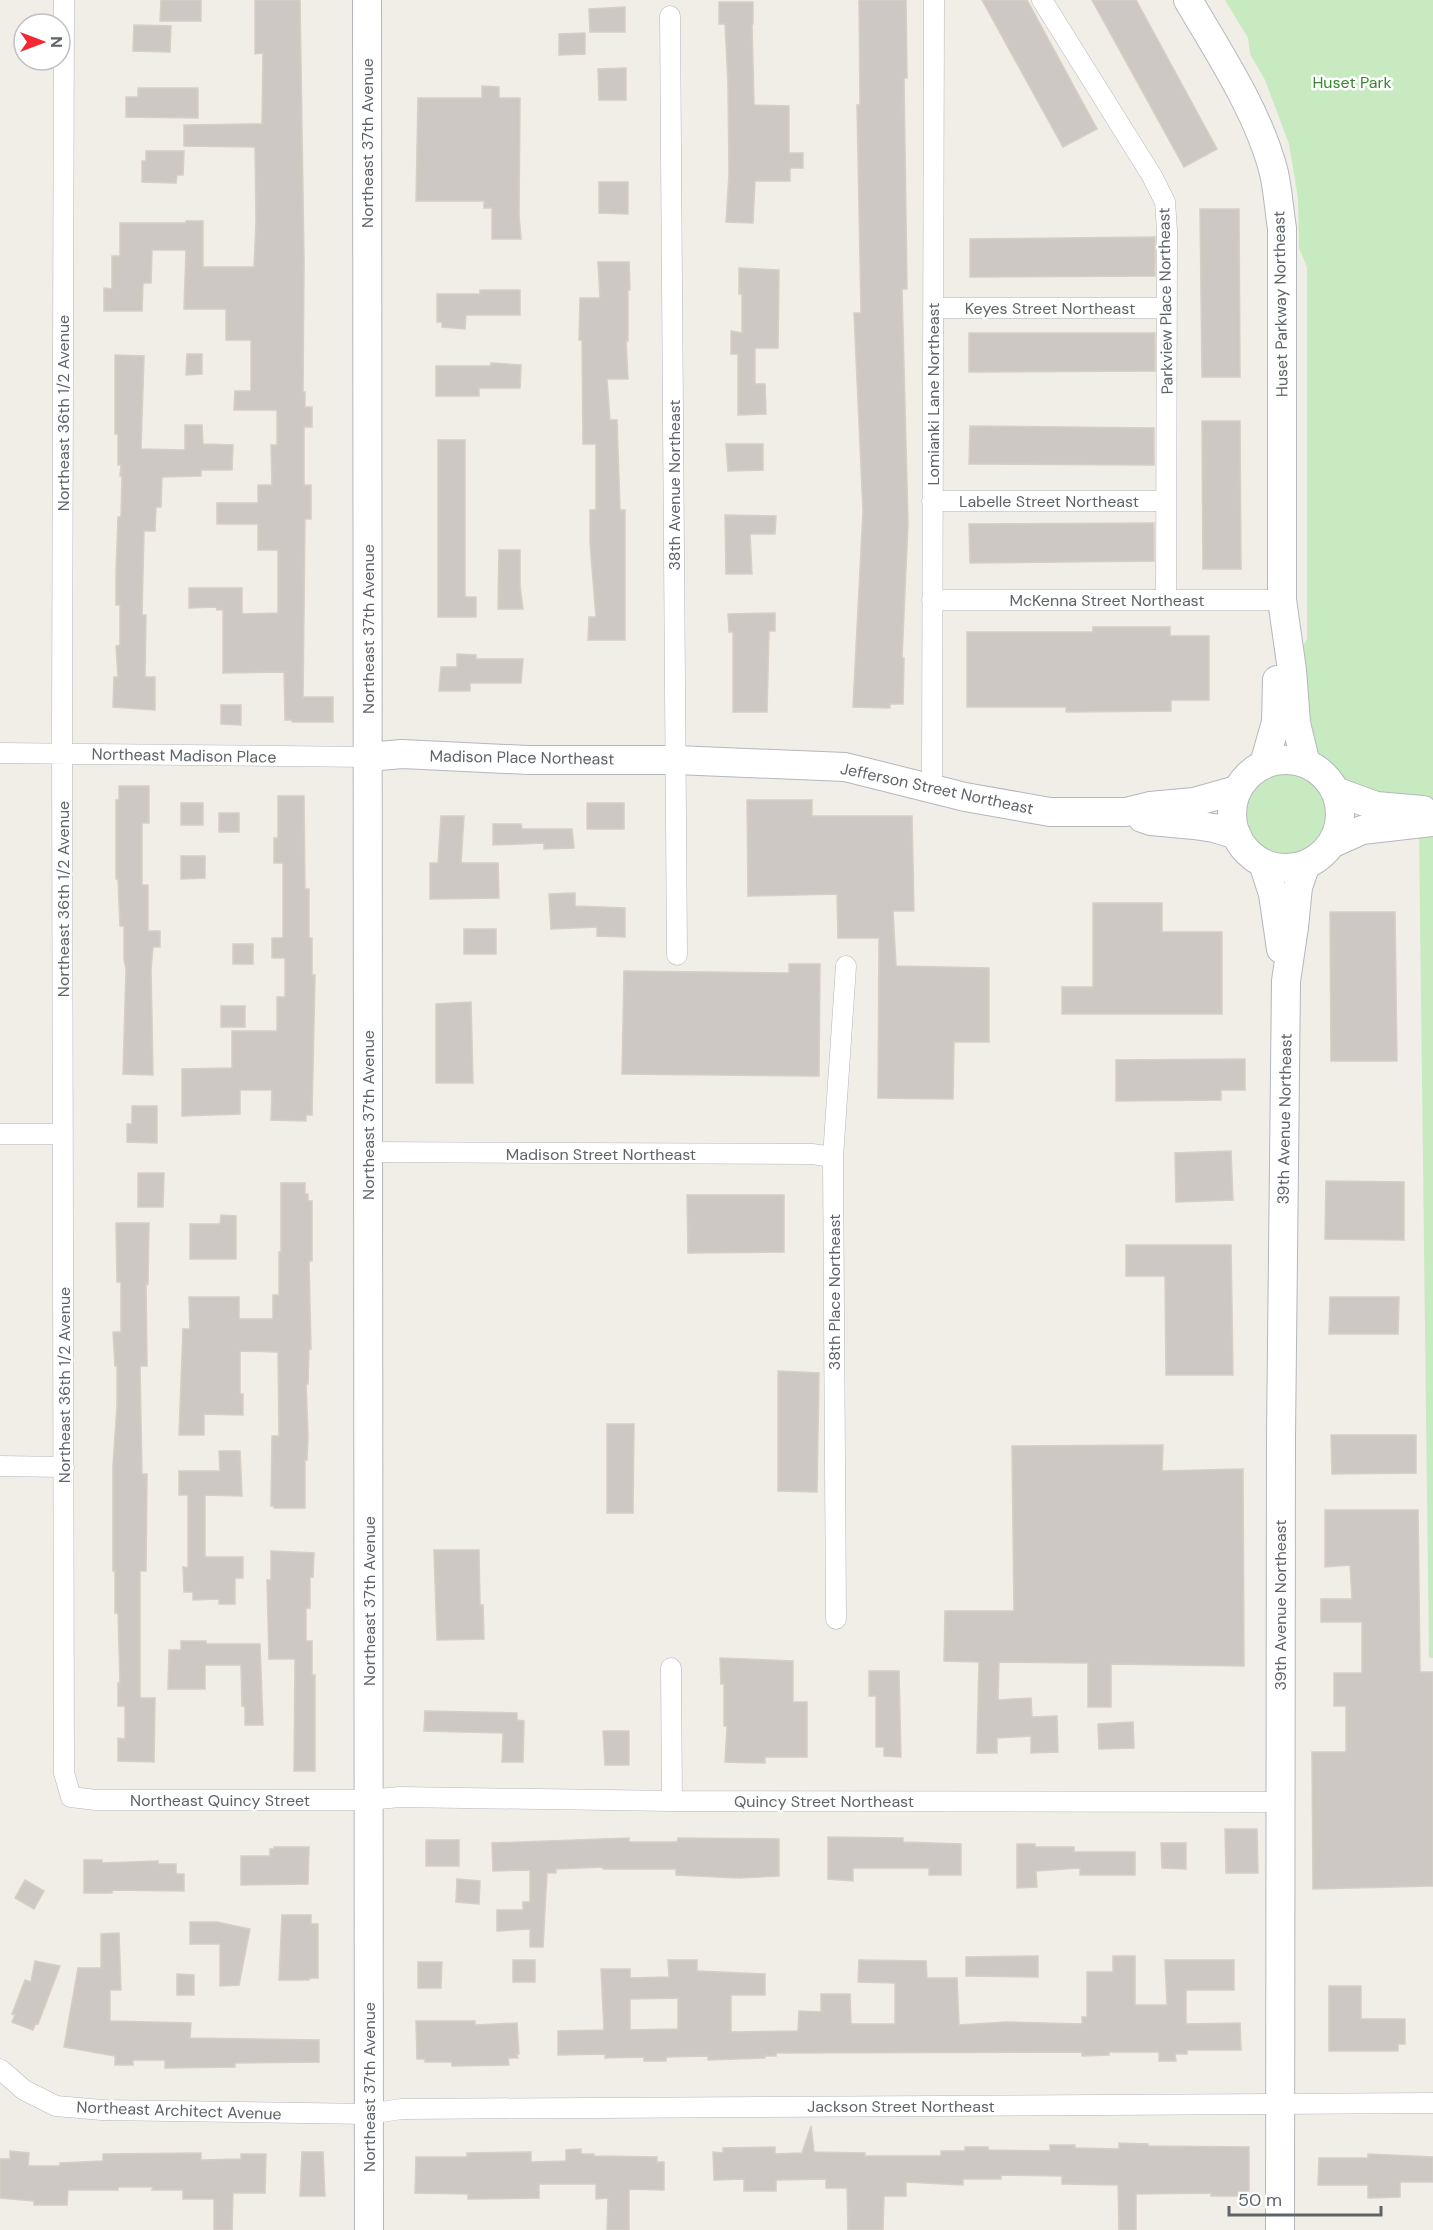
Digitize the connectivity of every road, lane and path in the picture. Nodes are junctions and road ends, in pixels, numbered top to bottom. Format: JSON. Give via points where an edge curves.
{"nodes":[{"id":1,"x":64,"y":0,"type":"edge"},
{"id":2,"x":367,"y":0,"type":"edge"},
{"id":3,"x":934,"y":0,"type":"edge"},
{"id":4,"x":1042,"y":0,"type":"edge"},
{"id":5,"x":1188,"y":0,"type":"edge"},
{"id":6,"x":670,"y":16,"type":"dead end"},
{"id":7,"x":933,"y":308,"type":"junction"},
{"id":8,"x":1167,"y":308,"type":"junction"},
{"id":9,"x":932,"y":501,"type":"junction"},
{"id":10,"x":1166,"y":501,"type":"junction"},
{"id":11,"x":932,"y":600,"type":"junction"},
{"id":12,"x":1166,"y":600,"type":"junction"},
{"id":13,"x":1282,"y":600,"type":"junction"},
{"id":14,"x":1286,"y":628,"type":"junction"},
{"id":15,"x":0,"y":753,"type":"edge"},
{"id":16,"x":62,"y":754,"type":"junction"},
{"id":17,"x":368,"y":757,"type":"junction"},
{"id":18,"x":676,"y":760,"type":"junction"},
{"id":19,"x":1264,"y":764,"type":"junction"},
{"id":20,"x":1306,"y":764,"type":"junction"},
{"id":21,"x":932,"y":788,"type":"junction"},
{"id":22,"x":1237,"y":790,"type":"junction"},
{"id":23,"x":1335,"y":791,"type":"junction"},
{"id":24,"x":1126,"y":812,"type":"junction"},
{"id":25,"x":1433,"y":813,"type":"edge"},
{"id":26,"x":1433,"y":822,"type":"edge"},
{"id":27,"x":1237,"y":835,"type":"junction"},
{"id":28,"x":1331,"y":843,"type":"junction"},
{"id":29,"x":1263,"y":863,"type":"junction"},
{"id":30,"x":1306,"y":864,"type":"junction"},
{"id":31,"x":677,"y":955,"type":"dead end"},
{"id":32,"x":846,"y":966,"type":"dead end"},
{"id":33,"x":1286,"y":981,"type":"junction"},
{"id":34,"x":0,"y":1134,"type":"edge"},
{"id":35,"x":63,"y":1134,"type":"junction"},
{"id":36,"x":368,"y":1152,"type":"junction"},
{"id":37,"x":833,"y":1157,"type":"junction"},
{"id":38,"x":0,"y":1466,"type":"edge"},
{"id":39,"x":64,"y":1467,"type":"junction"},
{"id":40,"x":836,"y":1619,"type":"dead end"},
{"id":41,"x":672,"y":1668,"type":"dead end"},
{"id":42,"x":70,"y":1797,"type":"joint"},
{"id":43,"x":369,"y":1800,"type":"junction"},
{"id":44,"x":672,"y":1801,"type":"junction"},
{"id":45,"x":1280,"y":1802,"type":"junction"},
{"id":46,"x":0,"y":2069,"type":"edge"},
{"id":47,"x":1279,"y":2103,"type":"junction"},
{"id":48,"x":1433,"y":2103,"type":"edge"},
{"id":49,"x":369,"y":2114,"type":"junction"},
{"id":50,"x":369,"y":2230,"type":"edge"},
{"id":51,"x":1280,"y":2230,"type":"edge"}],
"edges":[{"from":1,"to":16,"type":"street","name":"Northeast 36th 1/2 Avenue"},
{"from":2,"to":17,"type":"street","name":"Northeast 37th Avenue"},
{"from":3,"to":7,"type":"street","name":"Lomianki Lane Northeast"},
{"from":4,"to":8,"type":"street","name":"Parkview Place Northeast","via":[[1165,202]]},
{"from":5,"to":13,"type":"street","name":"Huset Parkway Northeast","via":[[1253,116],[1274,173],[1282,228]]},
{"from":6,"to":18,"type":"street","name":"38th Avenue Northeast"},
{"from":7,"to":8,"type":"street","name":"Keyes Street Northeast"},
{"from":7,"to":9,"type":"street","name":"Lomianki Lane Northeast"},
{"from":8,"to":10,"type":"street","name":"Parkview Place Northeast"},
{"from":9,"to":10,"type":"street","name":"Labelle Street Northeast"},
{"from":9,"to":11,"type":"street","name":"Lomianki Lane Northeast"},
{"from":10,"to":12,"type":"street","name":"Parkview Place Northeast"},
{"from":11,"to":12,"type":"street","name":"McKenna Street Northeast"},
{"from":11,"to":21,"type":"street","name":"Lomianki Lane Northeast"},
{"from":12,"to":13,"type":"street","name":"McKenna Street Northeast"},
{"from":13,"to":14,"type":"street","name":"Huset Parkway Northeast"},
{"from":14,"to":19,"type":"street","name":"Huset Parkway Northeast","via":[[1278,669],[1276,722]]},
{"from":14,"to":20,"type":"street","name":"Huset Parkway Northeast","via":[[1296,723]]},
{"from":15,"to":16,"type":"street","name":"Northeast Madison Place"},
{"from":16,"to":17,"type":"street","name":"Northeast Madison Place"},
{"from":16,"to":35,"type":"street","name":"Northeast 36th 1/2 Avenue"},
{"from":17,"to":18,"type":"street","name":"Madison Place Northeast","via":[[402,754],[528,760]]},
{"from":17,"to":36,"type":"street","name":"Northeast 37th Avenue"},
{"from":18,"to":21,"type":"street","name":"Jefferson Street Northeast","via":[[844,767]]},
{"from":18,"to":31,"type":"street","name":"38th Avenue Northeast"},
{"from":19,"to":20,"type":"street","via":[[1292,760]]},
{"from":19,"to":22,"type":"street"},
{"from":20,"to":23,"type":"street","via":[[1328,779]]},
{"from":21,"to":24,"type":"street","name":"Jefferson Street Northeast","via":[[1050,812]]},
{"from":22,"to":24,"type":"street","name":"Jefferson Street Northeast","via":[[1194,802]]},
{"from":22,"to":27,"type":"street","via":[[1232,807]]},
{"from":23,"to":25,"type":"street","via":[[1376,806]]},
{"from":23,"to":28,"type":"street","via":[[1338,827]]},
{"from":24,"to":27,"type":"street","name":"Jefferson Street Northeast","via":[[1151,821],[1214,828]]},
{"from":26,"to":28,"type":"street","via":[[1362,830]]},
{"from":27,"to":29,"type":"street","via":[[1251,855]]},
{"from":28,"to":30,"type":"street"},
{"from":29,"to":30,"type":"street","via":[[1291,868]]},
{"from":29,"to":33,"type":"street","name":"39th Avenue Northeast","via":[[1273,894]]},
{"from":30,"to":33,"type":"street","name":"39th Avenue Northeast","via":[[1298,887]]},
{"from":32,"to":37,"type":"street","name":"38th Place Northeast"},
{"from":33,"to":45,"type":"street","name":"39th Avenue Northeast"},
{"from":34,"to":35,"type":"street"},
{"from":35,"to":39,"type":"street","name":"Northeast 36th 1/2 Avenue"},
{"from":36,"to":37,"type":"street","name":"Madison Street Northeast"},
{"from":36,"to":43,"type":"street","name":"Northeast 37th Avenue"},
{"from":37,"to":40,"type":"street","name":"38th Place Northeast"},
{"from":38,"to":39,"type":"street"},
{"from":39,"to":42,"type":"street","name":"Northeast 36th 1/2 Avenue","via":[[64,1773]]},
{"from":41,"to":44,"type":"street"},
{"from":42,"to":43,"type":"street","name":"Northeast Quincy Street"},
{"from":43,"to":44,"type":"street","name":"Quincy Street Northeast","via":[[399,1797]]},
{"from":43,"to":49,"type":"street","name":"Northeast 37th Avenue"},
{"from":44,"to":45,"type":"street","name":"Quincy Street Northeast"},
{"from":45,"to":47,"type":"street","name":"39th Avenue Northeast"},
{"from":46,"to":49,"type":"street","name":"Northeast Architect Avenue","via":[[24,2090],[56,2106]]},
{"from":47,"to":48,"type":"street","name":"Jackson Street Northeast"},
{"from":47,"to":49,"type":"street","name":"Jackson Street Northeast","via":[[413,2109]]},
{"from":47,"to":51,"type":"street","name":"39th Avenue Northeast"},
{"from":49,"to":50,"type":"street","name":"Northeast 37th Avenue"}]}
